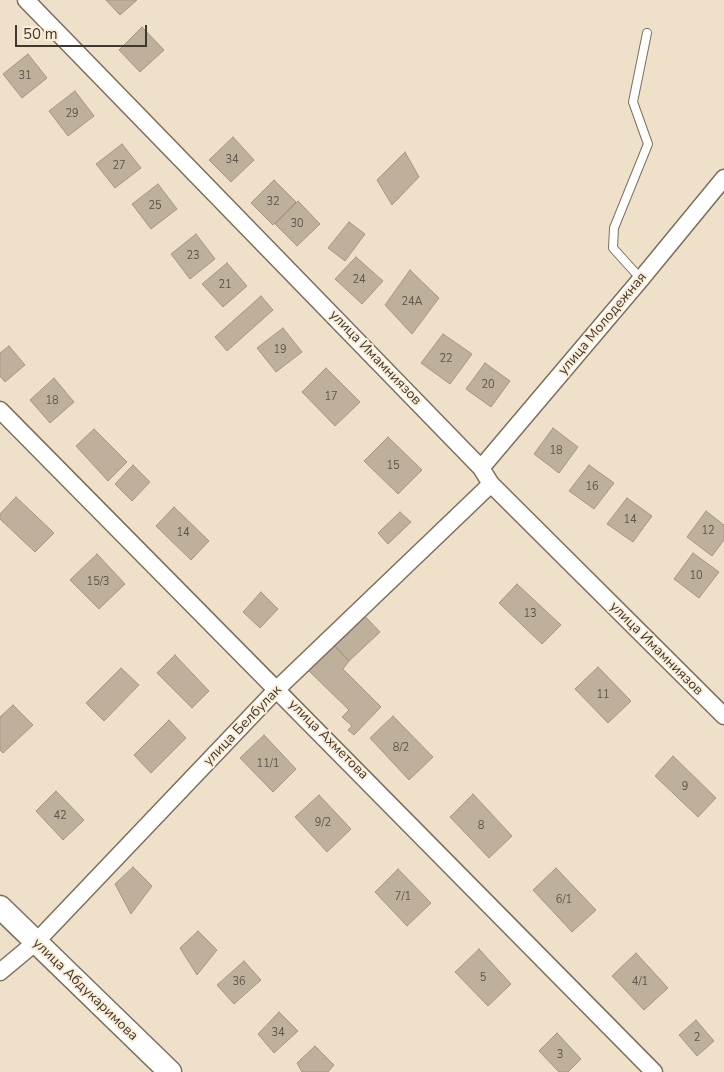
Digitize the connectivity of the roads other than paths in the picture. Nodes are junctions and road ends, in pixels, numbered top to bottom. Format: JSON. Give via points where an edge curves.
{"nodes":[{"id":1,"x":26,"y":0,"type":"edge"},
{"id":2,"x":647,"y":34,"type":"dead end"},
{"id":3,"x":724,"y":178,"type":"edge"},
{"id":4,"x":641,"y":279,"type":"junction"},
{"id":5,"x":0,"y":410,"type":"edge"},
{"id":6,"x":481,"y":468,"type":"junction"},
{"id":7,"x":490,"y":484,"type":"junction"},
{"id":8,"x":277,"y":689,"type":"junction"},
{"id":9,"x":724,"y":716,"type":"edge"},
{"id":10,"x":0,"y":907,"type":"edge"},
{"id":11,"x":36,"y":942,"type":"junction"},
{"id":12,"x":0,"y":972,"type":"edge"},
{"id":13,"x":170,"y":1072,"type":"edge"},
{"id":14,"x":654,"y":1072,"type":"edge"}],
"edges":[{"from":1,"to":6,"type":"street","name":"улица Имамниязов"},
{"from":2,"to":4,"type":"lane","via":[[633,102],[648,144],[614,228],[613,248]]},
{"from":3,"to":4,"type":"street","name":"улица Молодежная"},
{"from":4,"to":6,"type":"street","name":"улица Молодежная"},
{"from":5,"to":8,"type":"street","name":"улица Ахметова"},
{"from":6,"to":7,"type":"street","name":"улица Имамниязов"},
{"from":7,"to":8,"type":"street","name":"улица Белбулак"},
{"from":7,"to":9,"type":"street","name":"улица Имамниязов"},
{"from":8,"to":11,"type":"street","name":"улица Белбулак"},
{"from":8,"to":14,"type":"street","name":"улица Ахметова"},
{"from":10,"to":11,"type":"main road","name":"улица Абдукаримова"},
{"from":11,"to":12,"type":"street","name":"улица Белбулак"},
{"from":11,"to":13,"type":"main road","name":"улица Абдукаримова"}]}
